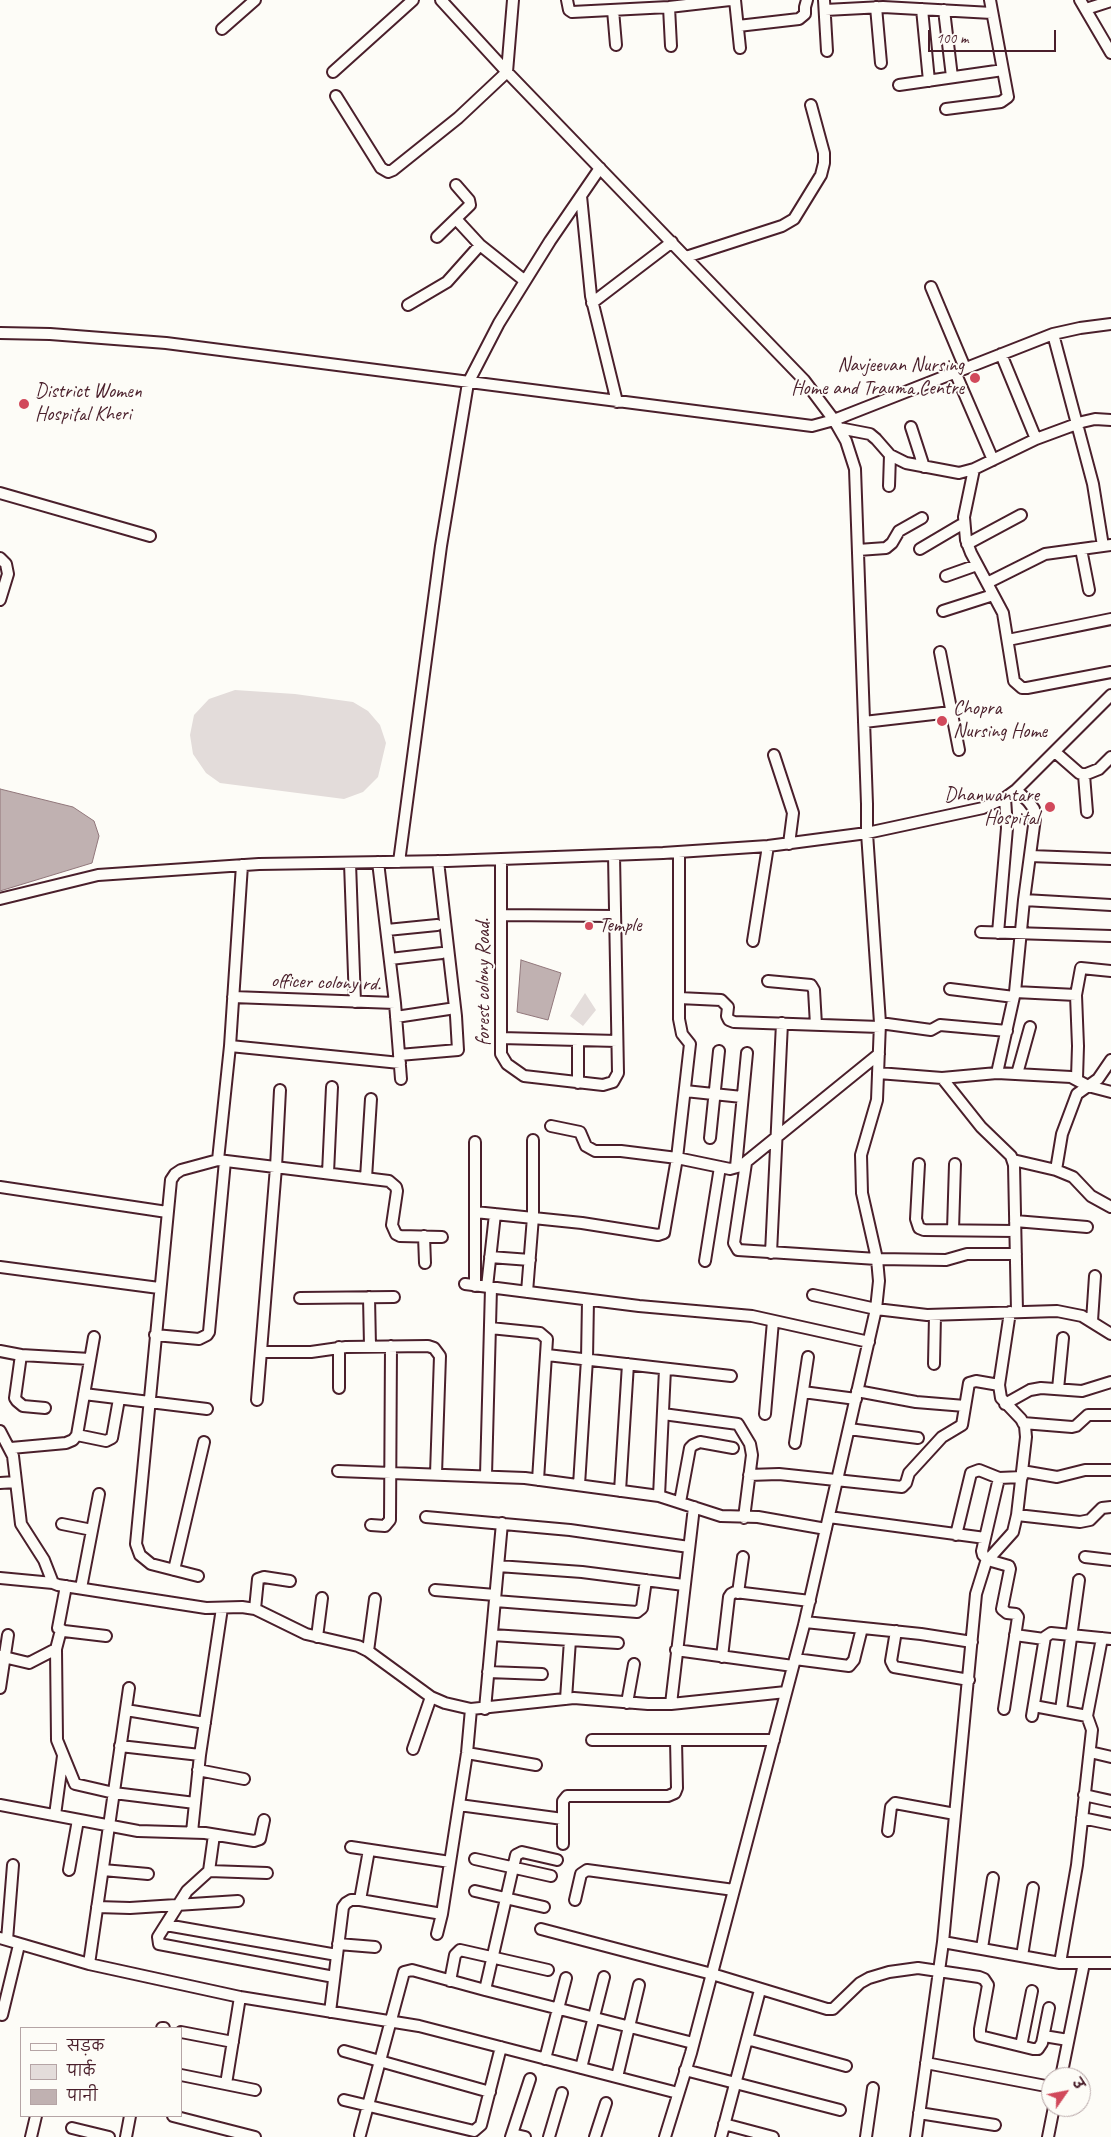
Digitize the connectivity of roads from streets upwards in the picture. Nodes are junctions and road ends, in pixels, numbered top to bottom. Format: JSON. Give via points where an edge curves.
{"nodes":[{"id":1,"x":255,"y":0,"type":"edge"},
{"id":2,"x":413,"y":0,"type":"edge"},
{"id":3,"x":440,"y":0,"type":"edge"},
{"id":4,"x":513,"y":0,"type":"edge"},
{"id":5,"x":567,"y":0,"type":"edge"},
{"id":6,"x":730,"y":0,"type":"edge"},
{"id":7,"x":735,"y":0,"type":"edge"},
{"id":8,"x":808,"y":0,"type":"edge"},
{"id":9,"x":990,"y":0,"type":"edge"},
{"id":10,"x":1111,"y":1,"type":"edge"},
{"id":11,"x":1083,"y":4,"type":"edge"},
{"id":12,"x":824,"y":5,"type":"edge"},
{"id":13,"x":881,"y":5,"type":"edge"},
{"id":14,"x":669,"y":7,"type":"junction"},
{"id":15,"x":922,"y":9,"type":"junction"},
{"id":16,"x":613,"y":10,"type":"junction"},
{"id":17,"x":944,"y":10,"type":"junction"},
{"id":18,"x":992,"y":13,"type":"junction"},
{"id":19,"x":738,"y":26,"type":"junction"},
{"id":20,"x":222,"y":29,"type":"dead end"},
{"id":21,"x":616,"y":45,"type":"dead end"},
{"id":22,"x":671,"y":46,"type":"dead end"},
{"id":23,"x":740,"y":48,"type":"dead end"},
{"id":24,"x":827,"y":51,"type":"dead end"},
{"id":25,"x":1111,"y":52,"type":"edge"},
{"id":26,"x":881,"y":63,"type":"dead end"},
{"id":27,"x":1004,"y":70,"type":"junction"},
{"id":28,"x":333,"y":72,"type":"dead end"},
{"id":29,"x":507,"y":72,"type":"junction"},
{"id":30,"x":952,"y":78,"type":"junction"},
{"id":31,"x":929,"y":81,"type":"junction"},
{"id":32,"x":899,"y":86,"type":"dead end"},
{"id":33,"x":336,"y":96,"type":"dead end"},
{"id":34,"x":811,"y":104,"type":"dead end"},
{"id":35,"x":946,"y":109,"type":"dead end"},
{"id":36,"x":600,"y":168,"type":"junction"},
{"id":37,"x":456,"y":185,"type":"dead end"},
{"id":38,"x":581,"y":196,"type":"junction"},
{"id":39,"x":456,"y":219,"type":"junction"},
{"id":40,"x":437,"y":237,"type":"dead end"},
{"id":41,"x":672,"y":242,"type":"junction"},
{"id":42,"x":480,"y":245,"type":"junction"},
{"id":43,"x":686,"y":257,"type":"junction"},
{"id":44,"x":525,"y":281,"type":"junction"},
{"id":45,"x":931,"y":287,"type":"dead end"},
{"id":46,"x":592,"y":303,"type":"junction"},
{"id":47,"x":408,"y":305,"type":"dead end"},
{"id":48,"x":1111,"y":324,"type":"edge"},
{"id":49,"x":0,"y":333,"type":"edge"},
{"id":50,"x":1052,"y":334,"type":"junction"},
{"id":51,"x":1001,"y":354,"type":"junction"},
{"id":52,"x":965,"y":368,"type":"junction"},
{"id":53,"x":954,"y":372,"type":"junction"},
{"id":54,"x":468,"y":383,"type":"junction"},
{"id":55,"x":617,"y":402,"type":"junction"},
{"id":56,"x":1111,"y":420,"type":"edge"},
{"id":57,"x":836,"y":424,"type":"junction"},
{"id":58,"x":1077,"y":424,"type":"junction"},
{"id":59,"x":911,"y":427,"type":"dead end"},
{"id":60,"x":1036,"y":439,"type":"junction"},
{"id":61,"x":890,"y":455,"type":"junction"},
{"id":62,"x":993,"y":460,"type":"junction"},
{"id":63,"x":924,"y":467,"type":"junction"},
{"id":64,"x":974,"y":469,"type":"junction"},
{"id":65,"x":890,"y":486,"type":"dead end"},
{"id":66,"x":0,"y":493,"type":"edge"},
{"id":67,"x":1021,"y":514,"type":"dead end"},
{"id":68,"x":922,"y":518,"type":"dead end"},
{"id":69,"x":964,"y":523,"type":"junction"},
{"id":70,"x":150,"y":536,"type":"dead end"},
{"id":71,"x":968,"y":544,"type":"junction"},
{"id":72,"x":1107,"y":545,"type":"edge"},
{"id":73,"x":920,"y":549,"type":"dead end"},
{"id":74,"x":1081,"y":549,"type":"junction"},
{"id":75,"x":858,"y":550,"type":"junction"},
{"id":76,"x":0,"y":558,"type":"edge"},
{"id":77,"x":977,"y":565,"type":"junction"},
{"id":78,"x":946,"y":576,"type":"dead end"},
{"id":79,"x":987,"y":584,"type":"junction"},
{"id":80,"x":1088,"y":590,"type":"dead end"},
{"id":81,"x":993,"y":595,"type":"junction"},
{"id":82,"x":0,"y":600,"type":"edge"},
{"id":83,"x":943,"y":611,"type":"dead end"},
{"id":84,"x":1111,"y":619,"type":"edge"},
{"id":85,"x":1008,"y":640,"type":"junction"},
{"id":86,"x":940,"y":652,"type":"dead end"},
{"id":87,"x":1111,"y":672,"type":"edge"},
{"id":88,"x":1111,"y":695,"type":"edge"},
{"id":89,"x":951,"y":712,"type":"junction"},
{"id":90,"x":864,"y":722,"type":"junction"},
{"id":91,"x":959,"y":750,"type":"dead end"},
{"id":92,"x":1055,"y":752,"type":"junction"},
{"id":93,"x":774,"y":755,"type":"dead end"},
{"id":94,"x":1111,"y":757,"type":"edge"},
{"id":95,"x":1084,"y":775,"type":"junction"},
{"id":96,"x":1016,"y":790,"type":"junction"},
{"id":97,"x":1005,"y":798,"type":"junction"},
{"id":98,"x":1086,"y":812,"type":"dead end"},
{"id":99,"x":867,"y":833,"type":"junction"},
{"id":100,"x":789,"y":844,"type":"junction"},
{"id":101,"x":768,"y":846,"type":"junction"},
{"id":102,"x":679,"y":852,"type":"junction"},
{"id":103,"x":614,"y":855,"type":"junction"},
{"id":104,"x":1030,"y":856,"type":"junction"},
{"id":105,"x":501,"y":859,"type":"junction"},
{"id":106,"x":1111,"y":859,"type":"edge"},
{"id":107,"x":438,"y":861,"type":"junction"},
{"id":108,"x":378,"y":862,"type":"junction"},
{"id":109,"x":399,"y":862,"type":"junction"},
{"id":110,"x":350,"y":863,"type":"junction"},
{"id":111,"x":242,"y":865,"type":"junction"},
{"id":112,"x":0,"y":899,"type":"edge"},
{"id":113,"x":1024,"y":900,"type":"junction"},
{"id":114,"x":1111,"y":905,"type":"edge"},
{"id":115,"x":501,"y":915,"type":"junction"},
{"id":116,"x":615,"y":916,"type":"junction"},
{"id":117,"x":437,"y":925,"type":"dead end"},
{"id":118,"x":386,"y":930,"type":"junction"},
{"id":119,"x":981,"y":932,"type":"dead end"},
{"id":120,"x":998,"y":933,"type":"junction"},
{"id":121,"x":1022,"y":934,"type":"junction"},
{"id":122,"x":1111,"y":936,"type":"edge"},
{"id":123,"x":753,"y":941,"type":"dead end"},
{"id":124,"x":442,"y":953,"type":"dead end"},
{"id":125,"x":390,"y":958,"type":"junction"},
{"id":126,"x":1111,"y":970,"type":"edge"},
{"id":127,"x":768,"y":981,"type":"dead end"},
{"id":128,"x":950,"y":988,"type":"dead end"},
{"id":129,"x":1015,"y":994,"type":"junction"},
{"id":130,"x":1076,"y":995,"type":"junction"},
{"id":131,"x":233,"y":997,"type":"junction"},
{"id":132,"x":679,"y":998,"type":"junction"},
{"id":133,"x":355,"y":1002,"type":"junction"},
{"id":134,"x":395,"y":1004,"type":"junction"},
{"id":135,"x":450,"y":1010,"type":"dead end"},
{"id":136,"x":396,"y":1017,"type":"junction"},
{"id":137,"x":782,"y":1023,"type":"junction"},
{"id":138,"x":816,"y":1024,"type":"junction"},
{"id":139,"x":880,"y":1025,"type":"junction"},
{"id":140,"x":1030,"y":1027,"type":"dead end"},
{"id":141,"x":1007,"y":1031,"type":"junction"},
{"id":142,"x":500,"y":1038,"type":"junction"},
{"id":143,"x":578,"y":1040,"type":"junction"},
{"id":144,"x":617,"y":1041,"type":"junction"},
{"id":145,"x":230,"y":1046,"type":"junction"},
{"id":146,"x":719,"y":1051,"type":"dead end"},
{"id":147,"x":746,"y":1053,"type":"dead end"},
{"id":148,"x":878,"y":1054,"type":"junction"},
{"id":149,"x":400,"y":1059,"type":"junction"},
{"id":150,"x":1111,"y":1060,"type":"edge"},
{"id":151,"x":878,"y":1073,"type":"junction"},
{"id":152,"x":997,"y":1073,"type":"junction"},
{"id":153,"x":1017,"y":1074,"type":"junction"},
{"id":154,"x":942,"y":1078,"type":"junction"},
{"id":155,"x":1076,"y":1078,"type":"junction"},
{"id":156,"x":401,"y":1079,"type":"dead end"},
{"id":157,"x":578,"y":1083,"type":"junction"},
{"id":158,"x":1088,"y":1086,"type":"junction"},
{"id":159,"x":332,"y":1087,"type":"dead end"},
{"id":160,"x":280,"y":1090,"type":"dead end"},
{"id":161,"x":685,"y":1091,"type":"junction"},
{"id":162,"x":1111,"y":1092,"type":"edge"},
{"id":163,"x":715,"y":1094,"type":"junction"},
{"id":164,"x":742,"y":1097,"type":"junction"},
{"id":165,"x":371,"y":1099,"type":"dead end"},
{"id":166,"x":551,"y":1126,"type":"dead end"},
{"id":167,"x":710,"y":1138,"type":"dead end"},
{"id":168,"x":777,"y":1138,"type":"junction"},
{"id":169,"x":533,"y":1140,"type":"dead end"},
{"id":170,"x":475,"y":1142,"type":"dead end"},
{"id":171,"x":677,"y":1158,"type":"junction"},
{"id":172,"x":1013,"y":1160,"type":"junction"},
{"id":173,"x":221,"y":1161,"type":"junction"},
{"id":174,"x":746,"y":1163,"type":"junction"},
{"id":175,"x":919,"y":1164,"type":"dead end"},
{"id":176,"x":955,"y":1164,"type":"dead end"},
{"id":177,"x":276,"y":1167,"type":"junction"},
{"id":178,"x":720,"y":1167,"type":"junction"},
{"id":179,"x":736,"y":1168,"type":"junction"},
{"id":180,"x":1056,"y":1170,"type":"junction"},
{"id":181,"x":328,"y":1173,"type":"junction"},
{"id":182,"x":366,"y":1178,"type":"junction"},
{"id":183,"x":0,"y":1187,"type":"edge"},
{"id":184,"x":1111,"y":1194,"type":"edge"},
{"id":185,"x":1110,"y":1206,"type":"edge"},
{"id":186,"x":167,"y":1212,"type":"junction"},
{"id":187,"x":475,"y":1212,"type":"junction"},
{"id":188,"x":495,"y":1214,"type":"junction"},
{"id":189,"x":533,"y":1217,"type":"junction"},
{"id":190,"x":1015,"y":1226,"type":"junction"},
{"id":191,"x":1087,"y":1227,"type":"dead end"},
{"id":192,"x":953,"y":1230,"type":"junction"},
{"id":193,"x":424,"y":1236,"type":"junction"},
{"id":194,"x":442,"y":1237,"type":"dead end"},
{"id":195,"x":771,"y":1253,"type":"junction"},
{"id":196,"x":1016,"y":1254,"type":"junction"},
{"id":197,"x":490,"y":1257,"type":"junction"},
{"id":198,"x":877,"y":1258,"type":"junction"},
{"id":199,"x":530,"y":1260,"type":"junction"},
{"id":200,"x":705,"y":1261,"type":"dead end"},
{"id":201,"x":425,"y":1263,"type":"dead end"},
{"id":202,"x":0,"y":1267,"type":"edge"},
{"id":203,"x":1095,"y":1276,"type":"dead end"},
{"id":204,"x":489,"y":1287,"type":"junction"},
{"id":205,"x":159,"y":1288,"type":"junction"},
{"id":206,"x":527,"y":1292,"type":"junction"},
{"id":207,"x":812,"y":1295,"type":"dead end"},
{"id":208,"x":369,"y":1297,"type":"junction"},
{"id":209,"x":394,"y":1297,"type":"dead end"},
{"id":210,"x":300,"y":1298,"type":"dead end"},
{"id":211,"x":588,"y":1300,"type":"junction"},
{"id":212,"x":876,"y":1309,"type":"junction"},
{"id":213,"x":1013,"y":1311,"type":"junction"},
{"id":214,"x":935,"y":1315,"type":"junction"},
{"id":215,"x":773,"y":1320,"type":"junction"},
{"id":216,"x":1092,"y":1321,"type":"junction"},
{"id":217,"x":490,"y":1328,"type":"junction"},
{"id":218,"x":1111,"y":1334,"type":"edge"},
{"id":219,"x":155,"y":1335,"type":"junction"},
{"id":220,"x":94,"y":1337,"type":"dead end"},
{"id":221,"x":1063,"y":1338,"type":"dead end"},
{"id":222,"x":869,"y":1342,"type":"junction"},
{"id":223,"x":370,"y":1346,"type":"junction"},
{"id":224,"x":391,"y":1346,"type":"junction"},
{"id":225,"x":339,"y":1347,"type":"junction"},
{"id":226,"x":0,"y":1351,"type":"edge"},
{"id":227,"x":261,"y":1352,"type":"junction"},
{"id":228,"x":21,"y":1355,"type":"junction"},
{"id":229,"x":547,"y":1355,"type":"junction"},
{"id":230,"x":808,"y":1357,"type":"dead end"},
{"id":231,"x":90,"y":1358,"type":"junction"},
{"id":232,"x":588,"y":1359,"type":"junction"},
{"id":233,"x":628,"y":1364,"type":"junction"},
{"id":234,"x":934,"y":1364,"type":"dead end"},
{"id":235,"x":665,"y":1369,"type":"junction"},
{"id":236,"x":731,"y":1376,"type":"dead end"},
{"id":237,"x":1111,"y":1382,"type":"edge"},
{"id":238,"x":999,"y":1385,"type":"junction"},
{"id":239,"x":339,"y":1388,"type":"dead end"},
{"id":240,"x":1058,"y":1389,"type":"junction"},
{"id":241,"x":803,"y":1392,"type":"junction"},
{"id":242,"x":84,"y":1394,"type":"junction"},
{"id":243,"x":857,"y":1395,"type":"junction"},
{"id":244,"x":119,"y":1399,"type":"junction"},
{"id":245,"x":257,"y":1400,"type":"dead end"},
{"id":246,"x":149,"y":1402,"type":"junction"},
{"id":247,"x":1005,"y":1404,"type":"junction"},
{"id":248,"x":965,"y":1406,"type":"junction"},
{"id":249,"x":45,"y":1408,"type":"dead end"},
{"id":250,"x":207,"y":1408,"type":"dead end"},
{"id":251,"x":663,"y":1414,"type":"junction"},
{"id":252,"x":765,"y":1414,"type":"dead end"},
{"id":253,"x":1111,"y":1415,"type":"edge"},
{"id":254,"x":1023,"y":1423,"type":"junction"},
{"id":255,"x":849,"y":1429,"type":"junction"},
{"id":256,"x":0,"y":1431,"type":"edge"},
{"id":257,"x":77,"y":1435,"type":"junction"},
{"id":258,"x":918,"y":1438,"type":"dead end"},
{"id":259,"x":204,"y":1442,"type":"dead end"},
{"id":260,"x":795,"y":1443,"type":"dead end"},
{"id":261,"x":11,"y":1448,"type":"junction"},
{"id":262,"x":733,"y":1448,"type":"dead end"},
{"id":263,"x":1111,"y":1470,"type":"edge"},
{"id":264,"x":338,"y":1471,"type":"dead end"},
{"id":265,"x":390,"y":1473,"type":"junction"},
{"id":266,"x":436,"y":1474,"type":"junction"},
{"id":267,"x":1022,"y":1474,"type":"junction"},
{"id":268,"x":486,"y":1475,"type":"junction"},
{"id":269,"x":750,"y":1475,"type":"junction"},
{"id":270,"x":999,"y":1478,"type":"junction"},
{"id":271,"x":538,"y":1480,"type":"junction"},
{"id":272,"x":837,"y":1480,"type":"junction"},
{"id":273,"x":16,"y":1482,"type":"junction"},
{"id":274,"x":0,"y":1483,"type":"edge"},
{"id":275,"x":580,"y":1485,"type":"junction"},
{"id":276,"x":620,"y":1491,"type":"junction"},
{"id":277,"x":99,"y":1494,"type":"dead end"},
{"id":278,"x":658,"y":1496,"type":"junction"},
{"id":279,"x":680,"y":1502,"type":"junction"},
{"id":280,"x":694,"y":1507,"type":"junction"},
{"id":281,"x":1111,"y":1507,"type":"edge"},
{"id":282,"x":1017,"y":1515,"type":"junction"},
{"id":283,"x":426,"y":1517,"type":"dead end"},
{"id":284,"x":829,"y":1517,"type":"junction"},
{"id":285,"x":744,"y":1518,"type":"junction"},
{"id":286,"x":502,"y":1523,"type":"junction"},
{"id":287,"x":62,"y":1524,"type":"dead end"},
{"id":288,"x":371,"y":1525,"type":"dead end"},
{"id":289,"x":826,"y":1529,"type":"junction"},
{"id":290,"x":92,"y":1530,"type":"junction"},
{"id":291,"x":956,"y":1535,"type":"junction"},
{"id":292,"x":986,"y":1538,"type":"junction"},
{"id":293,"x":689,"y":1547,"type":"junction"},
{"id":294,"x":743,"y":1557,"type":"dead end"},
{"id":295,"x":1085,"y":1558,"type":"dead end"},
{"id":296,"x":988,"y":1560,"type":"junction"},
{"id":297,"x":1111,"y":1560,"type":"edge"},
{"id":298,"x":498,"y":1566,"type":"junction"},
{"id":299,"x":174,"y":1570,"type":"junction"},
{"id":300,"x":198,"y":1576,"type":"dead end"},
{"id":301,"x":0,"y":1578,"type":"edge"},
{"id":302,"x":646,"y":1580,"type":"junction"},
{"id":303,"x":1079,"y":1580,"type":"dead end"},
{"id":304,"x":290,"y":1581,"type":"dead end"},
{"id":305,"x":53,"y":1583,"type":"junction"},
{"id":306,"x":684,"y":1585,"type":"junction"},
{"id":307,"x":66,"y":1586,"type":"junction"},
{"id":308,"x":81,"y":1588,"type":"junction"},
{"id":309,"x":435,"y":1590,"type":"dead end"},
{"id":310,"x":738,"y":1592,"type":"junction"},
{"id":311,"x":322,"y":1598,"type":"dead end"},
{"id":312,"x":495,"y":1598,"type":"junction"},
{"id":313,"x":375,"y":1599,"type":"dead end"},
{"id":314,"x":810,"y":1601,"type":"junction"},
{"id":315,"x":222,"y":1608,"type":"junction"},
{"id":316,"x":254,"y":1609,"type":"junction"},
{"id":317,"x":805,"y":1622,"type":"junction"},
{"id":318,"x":862,"y":1628,"type":"junction"},
{"id":319,"x":61,"y":1630,"type":"junction"},
{"id":320,"x":896,"y":1631,"type":"junction"},
{"id":321,"x":8,"y":1635,"type":"dead end"},
{"id":322,"x":492,"y":1635,"type":"junction"},
{"id":323,"x":1016,"y":1635,"type":"junction"},
{"id":324,"x":1072,"y":1635,"type":"junction"},
{"id":325,"x":106,"y":1636,"type":"dead end"},
{"id":326,"x":317,"y":1637,"type":"junction"},
{"id":327,"x":1106,"y":1638,"type":"edge"},
{"id":328,"x":1044,"y":1639,"type":"junction"},
{"id":329,"x":570,"y":1640,"type":"junction"},
{"id":330,"x":972,"y":1642,"type":"junction"},
{"id":331,"x":618,"y":1643,"type":"dead end"},
{"id":332,"x":56,"y":1649,"type":"junction"},
{"id":333,"x":676,"y":1650,"type":"junction"},
{"id":334,"x":368,"y":1651,"type":"junction"},
{"id":335,"x":2,"y":1656,"type":"edge"},
{"id":336,"x":722,"y":1656,"type":"junction"},
{"id":337,"x":794,"y":1663,"type":"junction"},
{"id":338,"x":634,"y":1664,"type":"dead end"},
{"id":339,"x":488,"y":1672,"type":"junction"},
{"id":340,"x":542,"y":1674,"type":"dead end"},
{"id":341,"x":968,"y":1680,"type":"junction"},
{"id":342,"x":0,"y":1688,"type":"edge"},
{"id":343,"x":129,"y":1688,"type":"dead end"},
{"id":344,"x":786,"y":1692,"type":"junction"},
{"id":345,"x":431,"y":1697,"type":"junction"},
{"id":346,"x":566,"y":1699,"type":"junction"},
{"id":347,"x":626,"y":1702,"type":"junction"},
{"id":348,"x":671,"y":1704,"type":"junction"},
{"id":349,"x":472,"y":1709,"type":"junction"},
{"id":350,"x":485,"y":1709,"type":"junction"},
{"id":351,"x":1004,"y":1709,"type":"dead end"},
{"id":352,"x":126,"y":1710,"type":"junction"},
{"id":353,"x":1061,"y":1710,"type":"junction"},
{"id":354,"x":1087,"y":1716,"type":"junction"},
{"id":355,"x":205,"y":1723,"type":"junction"},
{"id":356,"x":592,"y":1740,"type":"dead end"},
{"id":357,"x":676,"y":1740,"type":"junction"},
{"id":358,"x":774,"y":1740,"type":"junction"},
{"id":359,"x":120,"y":1746,"type":"junction"},
{"id":360,"x":413,"y":1749,"type":"dead end"},
{"id":361,"x":1090,"y":1752,"type":"junction"},
{"id":362,"x":467,"y":1753,"type":"junction"},
{"id":363,"x":63,"y":1755,"type":"junction"},
{"id":364,"x":200,"y":1755,"type":"junction"},
{"id":365,"x":1111,"y":1757,"type":"edge"},
{"id":366,"x":536,"y":1765,"type":"dead end"},
{"id":367,"x":198,"y":1770,"type":"junction"},
{"id":368,"x":244,"y":1779,"type":"dead end"},
{"id":369,"x":114,"y":1793,"type":"junction"},
{"id":370,"x":1084,"y":1795,"type":"junction"},
{"id":371,"x":1111,"y":1801,"type":"edge"},
{"id":372,"x":195,"y":1803,"type":"junction"},
{"id":373,"x":0,"y":1805,"type":"edge"},
{"id":374,"x":459,"y":1805,"type":"junction"},
{"id":375,"x":955,"y":1814,"type":"junction"},
{"id":376,"x":55,"y":1815,"type":"junction"},
{"id":377,"x":1082,"y":1818,"type":"junction"},
{"id":378,"x":563,"y":1819,"type":"junction"},
{"id":379,"x":78,"y":1820,"type":"junction"},
{"id":380,"x":264,"y":1820,"type":"dead end"},
{"id":381,"x":1111,"y":1824,"type":"edge"},
{"id":382,"x":109,"y":1826,"type":"junction"},
{"id":383,"x":888,"y":1831,"type":"dead end"},
{"id":384,"x":192,"y":1832,"type":"junction"},
{"id":385,"x":214,"y":1834,"type":"junction"},
{"id":386,"x":562,"y":1844,"type":"dead end"},
{"id":387,"x":351,"y":1847,"type":"dead end"},
{"id":388,"x":369,"y":1850,"type":"junction"},
{"id":389,"x":475,"y":1859,"type":"dead end"},
{"id":390,"x":557,"y":1860,"type":"dead end"},
{"id":391,"x":450,"y":1862,"type":"junction"},
{"id":392,"x":13,"y":1865,"type":"dead end"},
{"id":393,"x":513,"y":1867,"type":"junction"},
{"id":394,"x":69,"y":1870,"type":"dead end"},
{"id":395,"x":103,"y":1870,"type":"junction"},
{"id":396,"x":209,"y":1872,"type":"junction"},
{"id":397,"x":267,"y":1873,"type":"dead end"},
{"id":398,"x":148,"y":1874,"type":"dead end"},
{"id":399,"x":551,"y":1876,"type":"dead end"},
{"id":400,"x":993,"y":1878,"type":"dead end"},
{"id":401,"x":1033,"y":1888,"type":"dead end"},
{"id":402,"x":734,"y":1890,"type":"junction"},
{"id":403,"x":475,"y":1891,"type":"dead end"},
{"id":404,"x":506,"y":1898,"type":"junction"},
{"id":405,"x":360,"y":1900,"type":"junction"},
{"id":406,"x":575,"y":1900,"type":"dead end"},
{"id":407,"x":238,"y":1901,"type":"dead end"},
{"id":408,"x":178,"y":1905,"type":"junction"},
{"id":409,"x":97,"y":1907,"type":"junction"},
{"id":410,"x":544,"y":1907,"type":"dead end"},
{"id":411,"x":442,"y":1914,"type":"junction"},
{"id":412,"x":166,"y":1925,"type":"junction"},
{"id":413,"x":541,"y":1929,"type":"dead end"},
{"id":414,"x":437,"y":1934,"type":"dead end"},
{"id":415,"x":4,"y":1939,"type":"edge"},
{"id":416,"x":943,"y":1942,"type":"junction"},
{"id":417,"x":338,"y":1944,"type":"junction"},
{"id":418,"x":19,"y":1945,"type":"junction"},
{"id":419,"x":375,"y":1947,"type":"dead end"},
{"id":420,"x":982,"y":1948,"type":"junction"},
{"id":421,"x":337,"y":1955,"type":"junction"},
{"id":422,"x":1022,"y":1956,"type":"junction"},
{"id":423,"x":492,"y":1957,"type":"junction"},
{"id":424,"x":1060,"y":1963,"type":"junction"},
{"id":425,"x":1084,"y":1963,"type":"junction"},
{"id":426,"x":1111,"y":1963,"type":"edge"},
{"id":427,"x":89,"y":1964,"type":"junction"},
{"id":428,"x":548,"y":1970,"type":"dead end"},
{"id":429,"x":939,"y":1970,"type":"junction"},
{"id":430,"x":712,"y":1974,"type":"junction"},
{"id":431,"x":334,"y":1977,"type":"junction"},
{"id":432,"x":604,"y":1977,"type":"dead end"},
{"id":433,"x":566,"y":1978,"type":"dead end"},
{"id":434,"x":450,"y":1981,"type":"junction"},
{"id":435,"x":640,"y":1985,"type":"dead end"},
{"id":436,"x":485,"y":1990,"type":"junction"},
{"id":437,"x":760,"y":1990,"type":"junction"},
{"id":438,"x":1032,"y":1990,"type":"dead end"},
{"id":439,"x":240,"y":1997,"type":"junction"},
{"id":440,"x":1049,"y":2008,"type":"dead end"},
{"id":441,"x":558,"y":2009,"type":"junction"},
{"id":442,"x":330,"y":2012,"type":"junction"},
{"id":443,"x":2,"y":2015,"type":"dead end"},
{"id":444,"x":594,"y":2018,"type":"junction"},
{"id":445,"x":391,"y":2022,"type":"junction"},
{"id":446,"x":629,"y":2027,"type":"junction"},
{"id":447,"x":182,"y":2032,"type":"edge"},
{"id":448,"x":1044,"y":2036,"type":"junction"},
{"id":449,"x":747,"y":2039,"type":"junction"},
{"id":450,"x":1068,"y":2040,"type":"junction"},
{"id":451,"x":233,"y":2042,"type":"junction"},
{"id":452,"x":693,"y":2043,"type":"junction"},
{"id":453,"x":1021,"y":2046,"type":"junction"},
{"id":454,"x":501,"y":2048,"type":"junction"},
{"id":455,"x":344,"y":2051,"type":"dead end"},
{"id":456,"x":546,"y":2059,"type":"junction"},
{"id":457,"x":380,"y":2061,"type":"junction"},
{"id":458,"x":926,"y":2063,"type":"junction"},
{"id":459,"x":846,"y":2066,"type":"dead end"},
{"id":460,"x":1063,"y":2067,"type":"edge"},
{"id":461,"x":580,"y":2068,"type":"junction"},
{"id":462,"x":685,"y":2070,"type":"junction"},
{"id":463,"x":182,"y":2075,"type":"edge"},
{"id":464,"x":617,"y":2077,"type":"junction"},
{"id":465,"x":530,"y":2079,"type":"dead end"},
{"id":466,"x":735,"y":2083,"type":"junction"},
{"id":467,"x":226,"y":2084,"type":"junction"},
{"id":468,"x":1041,"y":2085,"type":"edge"},
{"id":469,"x":873,"y":2088,"type":"dead end"},
{"id":470,"x":254,"y":2090,"type":"dead end"},
{"id":471,"x":490,"y":2092,"type":"junction"},
{"id":472,"x":562,"y":2093,"type":"dead end"},
{"id":473,"x":678,"y":2093,"type":"junction"},
{"id":474,"x":344,"y":2100,"type":"dead end"},
{"id":475,"x":606,"y":2103,"type":"dead end"},
{"id":476,"x":367,"y":2105,"type":"junction"},
{"id":477,"x":840,"y":2110,"type":"dead end"},
{"id":478,"x":919,"y":2113,"type":"junction"},
{"id":479,"x":36,"y":2117,"type":"edge"},
{"id":480,"x":130,"y":2117,"type":"edge"},
{"id":481,"x":176,"y":2117,"type":"edge"},
{"id":482,"x":1052,"y":2117,"type":"edge"},
{"id":483,"x":724,"y":2124,"type":"junction"},
{"id":484,"x":995,"y":2125,"type":"dead end"},
{"id":485,"x":72,"y":2128,"type":"dead end"},
{"id":486,"x":239,"y":2135,"type":"edge"},
{"id":487,"x":360,"y":2135,"type":"dead end"},
{"id":488,"x":511,"y":2135,"type":"edge"},
{"id":489,"x":31,"y":2137,"type":"edge"},
{"id":490,"x":109,"y":2137,"type":"edge"},
{"id":491,"x":126,"y":2137,"type":"edge"},
{"id":492,"x":255,"y":2137,"type":"edge"},
{"id":493,"x":525,"y":2137,"type":"edge"},
{"id":494,"x":549,"y":2137,"type":"edge"},
{"id":495,"x":595,"y":2137,"type":"edge"},
{"id":496,"x":665,"y":2137,"type":"edge"},
{"id":497,"x":721,"y":2137,"type":"edge"},
{"id":498,"x":773,"y":2137,"type":"edge"},
{"id":499,"x":866,"y":2137,"type":"edge"},
{"id":500,"x":916,"y":2137,"type":"edge"},
{"id":501,"x":1048,"y":2137,"type":"edge"}],
"edges":[{"from":1,"to":20,"type":"street"},
{"from":2,"to":28,"type":"street"},
{"from":3,"to":29,"type":"street"},
{"from":4,"to":29,"type":"street"},
{"from":5,"to":16,"type":"street","via":[[572,12]]},
{"from":6,"to":14,"type":"street"},
{"from":7,"to":19,"type":"street"},
{"from":8,"to":19,"type":"street","via":[[805,14],[799,19]]},
{"from":9,"to":18,"type":"street"},
{"from":10,"to":11,"type":"street"},
{"from":11,"to":25,"type":"street"},
{"from":12,"to":13,"type":"street"},
{"from":12,"to":24,"type":"street"},
{"from":13,"to":15,"type":"street"},
{"from":13,"to":26,"type":"street"},
{"from":14,"to":16,"type":"street"},
{"from":14,"to":22,"type":"street"},
{"from":15,"to":17,"type":"street"},
{"from":15,"to":31,"type":"street"},
{"from":16,"to":21,"type":"street"},
{"from":17,"to":18,"type":"street"},
{"from":17,"to":30,"type":"street"},
{"from":18,"to":27,"type":"street"},
{"from":19,"to":23,"type":"street"},
{"from":27,"to":30,"type":"street"},
{"from":27,"to":35,"type":"street","via":[[1008,98]]},
{"from":29,"to":33,"type":"street","via":[[458,118],[388,172],[381,168]]},
{"from":29,"to":36,"type":"street"},
{"from":30,"to":31,"type":"street"},
{"from":31,"to":32,"type":"street"},
{"from":34,"to":43,"type":"street","via":[[824,163],[821,175],[794,219],[782,226]]},
{"from":36,"to":38,"type":"street"},
{"from":36,"to":41,"type":"street"},
{"from":37,"to":39,"type":"street","via":[[470,205]]},
{"from":38,"to":44,"type":"street"},
{"from":38,"to":46,"type":"street"},
{"from":39,"to":40,"type":"street"},
{"from":39,"to":42,"type":"street"},
{"from":41,"to":43,"type":"street"},
{"from":41,"to":46,"type":"street"},
{"from":42,"to":44,"type":"street"},
{"from":42,"to":47,"type":"street","via":[[447,282]]},
{"from":43,"to":57,"type":"street","via":[[804,380]]},
{"from":44,"to":54,"type":"street"},
{"from":45,"to":52,"type":"street"},
{"from":46,"to":55,"type":"street"},
{"from":48,"to":50,"type":"street"},
{"from":49,"to":54,"type":"street","via":[[166,343]]},
{"from":50,"to":51,"type":"street"},
{"from":50,"to":58,"type":"street"},
{"from":51,"to":52,"type":"street"},
{"from":51,"to":60,"type":"street"},
{"from":52,"to":53,"type":"street"},
{"from":53,"to":57,"type":"street"},
{"from":53,"to":62,"type":"street"},
{"from":54,"to":55,"type":"street"},
{"from":54,"to":109,"type":"street","via":[[441,546]]},
{"from":55,"to":57,"type":"street","via":[[812,426]]},
{"from":56,"to":58,"type":"street","via":[[1095,419]]},
{"from":57,"to":61,"type":"street","via":[[870,434]]},
{"from":57,"to":75,"type":"street","via":[[846,440],[855,469]]},
{"from":58,"to":60,"type":"street"},
{"from":58,"to":72,"type":"street"},
{"from":59,"to":63,"type":"street"},
{"from":60,"to":62,"type":"street"},
{"from":61,"to":63,"type":"street"},
{"from":61,"to":65,"type":"street"},
{"from":62,"to":64,"type":"street"},
{"from":63,"to":64,"type":"street","via":[[959,473]]},
{"from":64,"to":69,"type":"street"},
{"from":66,"to":70,"type":"street"},
{"from":67,"to":71,"type":"street"},
{"from":68,"to":75,"type":"street","via":[[899,531],[886,548]]},
{"from":69,"to":71,"type":"street"},
{"from":69,"to":73,"type":"street"},
{"from":71,"to":77,"type":"street"},
{"from":72,"to":74,"type":"street"},
{"from":74,"to":79,"type":"street","via":[[1046,554]]},
{"from":74,"to":80,"type":"street"},
{"from":75,"to":90,"type":"street"},
{"from":76,"to":82,"type":"street","via":[[6,564],[8,574]]},
{"from":77,"to":78,"type":"street"},
{"from":77,"to":79,"type":"street"},
{"from":79,"to":81,"type":"street"},
{"from":81,"to":83,"type":"street"},
{"from":81,"to":85,"type":"street","via":[[1003,613]]},
{"from":84,"to":85,"type":"street"},
{"from":85,"to":87,"type":"street","via":[[1014,682],[1022,688]]},
{"from":86,"to":89,"type":"street"},
{"from":88,"to":92,"type":"street"},
{"from":89,"to":90,"type":"street"},
{"from":89,"to":91,"type":"street"},
{"from":90,"to":99,"type":"street"},
{"from":92,"to":95,"type":"street"},
{"from":92,"to":96,"type":"street"},
{"from":93,"to":100,"type":"street","via":[[793,813]]},
{"from":94,"to":95,"type":"street","via":[[1099,769]]},
{"from":95,"to":98,"type":"street"},
{"from":96,"to":97,"type":"street"},
{"from":96,"to":104,"type":"street","via":[[1034,809]]},
{"from":97,"to":99,"type":"street","via":[[983,808]]},
{"from":97,"to":120,"type":"street","via":[[1007,828]]},
{"from":99,"to":100,"type":"street"},
{"from":99,"to":139,"type":"street"},
{"from":100,"to":101,"type":"street"},
{"from":101,"to":102,"type":"street"},
{"from":101,"to":123,"type":"street"},
{"from":102,"to":103,"type":"street"},
{"from":102,"to":132,"type":"street"},
{"from":103,"to":105,"type":"street"},
{"from":103,"to":116,"type":"street","name":"forest colony Road."},
{"from":104,"to":106,"type":"street"},
{"from":104,"to":113,"type":"street"},
{"from":105,"to":107,"type":"street"},
{"from":105,"to":115,"type":"street","name":"forest colony Road."},
{"from":107,"to":109,"type":"street"},
{"from":107,"to":149,"type":"street","via":[[458,1050]]},
{"from":108,"to":109,"type":"street"},
{"from":108,"to":110,"type":"street"},
{"from":108,"to":118,"type":"street","name":"officer colony rd."},
{"from":110,"to":111,"type":"street"},
{"from":110,"to":133,"type":"street"},
{"from":111,"to":112,"type":"street","via":[[98,875]]},
{"from":111,"to":131,"type":"street"},
{"from":113,"to":114,"type":"street"},
{"from":113,"to":121,"type":"street"},
{"from":115,"to":116,"type":"street"},
{"from":115,"to":142,"type":"street","name":"forest colony Road."},
{"from":116,"to":144,"type":"street","name":"forest colony Road."},
{"from":117,"to":118,"type":"street"},
{"from":118,"to":125,"type":"street","name":"officer colony rd."},
{"from":119,"to":120,"type":"street"},
{"from":120,"to":121,"type":"street"},
{"from":121,"to":122,"type":"street"},
{"from":121,"to":129,"type":"street"},
{"from":124,"to":125,"type":"street"},
{"from":125,"to":134,"type":"street","name":"officer colony rd."},
{"from":126,"to":130,"type":"street","via":[[1081,968]]},
{"from":127,"to":138,"type":"street","via":[[811,985]]},
{"from":128,"to":129,"type":"street"},
{"from":129,"to":130,"type":"street"},
{"from":129,"to":141,"type":"street"},
{"from":130,"to":155,"type":"street"},
{"from":131,"to":133,"type":"street","name":"officer colony rd."},
{"from":131,"to":145,"type":"street"},
{"from":132,"to":137,"type":"street","via":[[721,1000],[728,1007],[729,1020],[734,1022]]},
{"from":132,"to":161,"type":"street","via":[[680,1027],[690,1044]]},
{"from":133,"to":134,"type":"street","name":"officer colony rd."},
{"from":134,"to":136,"type":"street"},
{"from":135,"to":136,"type":"street"},
{"from":136,"to":149,"type":"street"},
{"from":137,"to":138,"type":"street"},
{"from":137,"to":168,"type":"street"},
{"from":138,"to":139,"type":"street"},
{"from":139,"to":141,"type":"street","via":[[931,1030],[940,1025]]},
{"from":139,"to":148,"type":"street"},
{"from":140,"to":153,"type":"street"},
{"from":141,"to":152,"type":"street"},
{"from":142,"to":143,"type":"street"},
{"from":142,"to":157,"type":"street","name":"forest colony Road.","via":[[500,1054],[514,1071],[524,1076]]},
{"from":143,"to":144,"type":"street"},
{"from":143,"to":157,"type":"street"},
{"from":144,"to":157,"type":"street","name":"forest colony Road.","via":[[618,1073],[613,1082],[603,1085]]},
{"from":145,"to":149,"type":"street"},
{"from":145,"to":173,"type":"street"},
{"from":146,"to":163,"type":"street"},
{"from":147,"to":164,"type":"street"},
{"from":148,"to":151,"type":"street"},
{"from":148,"to":168,"type":"street"},
{"from":149,"to":156,"type":"street"},
{"from":150,"to":158,"type":"street","via":[[1098,1079]]},
{"from":151,"to":154,"type":"street"},
{"from":151,"to":198,"type":"street","via":[[877,1100],[861,1155],[862,1193]]},
{"from":152,"to":153,"type":"street"},
{"from":152,"to":154,"type":"street"},
{"from":153,"to":155,"type":"street"},
{"from":154,"to":172,"type":"street","via":[[981,1128],[1008,1151]]},
{"from":155,"to":158,"type":"street"},
{"from":158,"to":162,"type":"street"},
{"from":158,"to":180,"type":"street","via":[[1081,1089],[1074,1099],[1061,1139]]},
{"from":159,"to":181,"type":"street"},
{"from":160,"to":177,"type":"street"},
{"from":161,"to":163,"type":"street"},
{"from":161,"to":171,"type":"street"},
{"from":163,"to":164,"type":"street"},
{"from":163,"to":167,"type":"street"},
{"from":164,"to":179,"type":"street"},
{"from":165,"to":182,"type":"street"},
{"from":166,"to":171,"type":"street","via":[[580,1132],[586,1146],[595,1151]]},
{"from":168,"to":174,"type":"street"},
{"from":168,"to":195,"type":"street"},
{"from":169,"to":189,"type":"street"},
{"from":170,"to":187,"type":"street"},
{"from":171,"to":178,"type":"street"},
{"from":171,"to":189,"type":"street","via":[[666,1229],[662,1235]]},
{"from":172,"to":180,"type":"street"},
{"from":172,"to":190,"type":"street"},
{"from":173,"to":177,"type":"street"},
{"from":173,"to":186,"type":"street","via":[[174,1174]]},
{"from":173,"to":219,"type":"street","via":[[209,1332],[199,1339]]},
{"from":174,"to":179,"type":"street"},
{"from":174,"to":195,"type":"street","via":[[734,1243],[738,1250]]},
{"from":175,"to":192,"type":"street","via":[[917,1224],[924,1230]]},
{"from":176,"to":192,"type":"street"},
{"from":177,"to":181,"type":"street"},
{"from":177,"to":227,"type":"street"},
{"from":178,"to":179,"type":"street"},
{"from":178,"to":200,"type":"street"},
{"from":180,"to":185,"type":"street","via":[[1073,1177],[1091,1196]]},
{"from":181,"to":182,"type":"street"},
{"from":182,"to":193,"type":"street","via":[[389,1181],[396,1187],[392,1224],[396,1234]]},
{"from":183,"to":186,"type":"street"},
{"from":184,"to":185,"type":"street"},
{"from":186,"to":205,"type":"street"},
{"from":187,"to":188,"type":"street"},
{"from":187,"to":204,"type":"street","via":[[470,1285]]},
{"from":188,"to":189,"type":"street"},
{"from":188,"to":197,"type":"street"},
{"from":189,"to":199,"type":"street"},
{"from":190,"to":191,"type":"street"},
{"from":190,"to":192,"type":"street"},
{"from":190,"to":196,"type":"street"},
{"from":193,"to":194,"type":"street"},
{"from":193,"to":201,"type":"street"},
{"from":195,"to":198,"type":"street"},
{"from":196,"to":198,"type":"street","via":[[966,1254],[946,1260]]},
{"from":196,"to":213,"type":"street"},
{"from":197,"to":199,"type":"street"},
{"from":197,"to":204,"type":"street"},
{"from":198,"to":212,"type":"street"},
{"from":199,"to":206,"type":"street"},
{"from":202,"to":205,"type":"street"},
{"from":203,"to":216,"type":"street"},
{"from":204,"to":206,"type":"street"},
{"from":204,"to":217,"type":"street"},
{"from":205,"to":219,"type":"street"},
{"from":206,"to":211,"type":"street"},
{"from":207,"to":212,"type":"street"},
{"from":208,"to":209,"type":"street"},
{"from":208,"to":210,"type":"street"},
{"from":208,"to":223,"type":"street"},
{"from":211,"to":215,"type":"street"},
{"from":211,"to":232,"type":"street"},
{"from":212,"to":214,"type":"street"},
{"from":212,"to":222,"type":"street"},
{"from":213,"to":214,"type":"street"},
{"from":213,"to":216,"type":"street","via":[[1057,1311]]},
{"from":213,"to":238,"type":"street"},
{"from":214,"to":234,"type":"street"},
{"from":215,"to":222,"type":"street"},
{"from":215,"to":252,"type":"street"},
{"from":216,"to":218,"type":"street"},
{"from":217,"to":229,"type":"street","via":[[544,1335],[548,1344]]},
{"from":217,"to":268,"type":"street"},
{"from":219,"to":246,"type":"street"},
{"from":220,"to":231,"type":"street"},
{"from":221,"to":240,"type":"street"},
{"from":222,"to":243,"type":"street"},
{"from":223,"to":224,"type":"street"},
{"from":223,"to":225,"type":"street"},
{"from":224,"to":265,"type":"street"},
{"from":224,"to":266,"type":"street","via":[[428,1346],[438,1351],[440,1356]]},
{"from":225,"to":227,"type":"street","via":[[310,1352]]},
{"from":225,"to":239,"type":"street"},
{"from":226,"to":228,"type":"street"},
{"from":227,"to":245,"type":"street"},
{"from":228,"to":231,"type":"street"},
{"from":228,"to":249,"type":"street","via":[[15,1398],[23,1406]]},
{"from":229,"to":232,"type":"street"},
{"from":229,"to":271,"type":"street"},
{"from":230,"to":241,"type":"street"},
{"from":231,"to":242,"type":"street"},
{"from":232,"to":233,"type":"street"},
{"from":232,"to":275,"type":"street"},
{"from":233,"to":235,"type":"street"},
{"from":233,"to":276,"type":"street"},
{"from":235,"to":236,"type":"street"},
{"from":235,"to":251,"type":"street"},
{"from":237,"to":240,"type":"street","via":[[1082,1391]]},
{"from":238,"to":247,"type":"street"},
{"from":238,"to":248,"type":"street","via":[[972,1381],[967,1387]]},
{"from":240,"to":247,"type":"street","via":[[1030,1390]]},
{"from":241,"to":243,"type":"street"},
{"from":241,"to":260,"type":"street"},
{"from":242,"to":244,"type":"street"},
{"from":242,"to":257,"type":"street"},
{"from":243,"to":248,"type":"street"},
{"from":243,"to":255,"type":"street"},
{"from":244,"to":246,"type":"street"},
{"from":244,"to":257,"type":"street","via":[[112,1438],[106,1440]]},
{"from":246,"to":250,"type":"street"},
{"from":246,"to":299,"type":"street","via":[[136,1544],[145,1560]]},
{"from":247,"to":254,"type":"street"},
{"from":248,"to":272,"type":"street","via":[[962,1424],[942,1437],[912,1470],[902,1487]]},
{"from":251,"to":269,"type":"street","via":[[738,1424],[752,1450]]},
{"from":251,"to":278,"type":"street"},
{"from":253,"to":254,"type":"street","via":[[1092,1413],[1072,1427]]},
{"from":254,"to":267,"type":"street","via":[[1026,1437]]},
{"from":255,"to":258,"type":"street"},
{"from":255,"to":272,"type":"street"},
{"from":256,"to":261,"type":"street"},
{"from":257,"to":261,"type":"street","via":[[66,1443]]},
{"from":259,"to":299,"type":"street"},
{"from":261,"to":273,"type":"street"},
{"from":262,"to":279,"type":"street","via":[[700,1442],[690,1448]]},
{"from":263,"to":267,"type":"street","via":[[1085,1470],[1057,1477]]},
{"from":264,"to":265,"type":"street"},
{"from":265,"to":266,"type":"street"},
{"from":265,"to":288,"type":"street","via":[[390,1520],[385,1526]]},
{"from":266,"to":268,"type":"street"},
{"from":267,"to":270,"type":"street"},
{"from":267,"to":282,"type":"street"},
{"from":268,"to":271,"type":"street"},
{"from":269,"to":272,"type":"street","via":[[779,1474]]},
{"from":269,"to":285,"type":"street"},
{"from":270,"to":291,"type":"street","via":[[979,1470],[971,1473]]},
{"from":270,"to":292,"type":"street"},
{"from":271,"to":275,"type":"street"},
{"from":272,"to":284,"type":"street"},
{"from":273,"to":274,"type":"street"},
{"from":273,"to":305,"type":"street","via":[[22,1524],[44,1560]]},
{"from":275,"to":276,"type":"street"},
{"from":276,"to":278,"type":"street"},
{"from":277,"to":290,"type":"street"},
{"from":278,"to":279,"type":"street"},
{"from":279,"to":280,"type":"street"},
{"from":280,"to":285,"type":"street","via":[[721,1516]]},
{"from":280,"to":293,"type":"street"},
{"from":281,"to":282,"type":"street","via":[[1102,1508],[1090,1520],[1080,1522]]},
{"from":282,"to":296,"type":"street","via":[[1013,1532]]},
{"from":283,"to":286,"type":"street"},
{"from":284,"to":289,"type":"street"},
{"from":284,"to":291,"type":"street"},
{"from":285,"to":289,"type":"street","via":[[766,1518]]},
{"from":286,"to":293,"type":"street"},
{"from":286,"to":298,"type":"street"},
{"from":287,"to":290,"type":"street"},
{"from":289,"to":314,"type":"street"},
{"from":290,"to":308,"type":"street"},
{"from":291,"to":292,"type":"street"},
{"from":292,"to":296,"type":"street","via":[[982,1552]]},
{"from":293,"to":306,"type":"street"},
{"from":294,"to":310,"type":"street"},
{"from":295,"to":297,"type":"street"},
{"from":296,"to":323,"type":"street","via":[[1010,1568],[1002,1609],[1018,1617]]},
{"from":296,"to":330,"type":"street","via":[[976,1594]]},
{"from":298,"to":302,"type":"street"},
{"from":298,"to":312,"type":"street"},
{"from":299,"to":300,"type":"street"},
{"from":301,"to":305,"type":"street"},
{"from":302,"to":306,"type":"street"},
{"from":302,"to":312,"type":"street","via":[[642,1608],[638,1612]]},
{"from":303,"to":324,"type":"street"},
{"from":304,"to":316,"type":"street","via":[[260,1577]]},
{"from":305,"to":307,"type":"street"},
{"from":306,"to":333,"type":"street"},
{"from":307,"to":308,"type":"street"},
{"from":307,"to":319,"type":"street","via":[[57,1624]]},
{"from":308,"to":315,"type":"street"},
{"from":309,"to":312,"type":"street"},
{"from":310,"to":314,"type":"street"},
{"from":310,"to":336,"type":"street","via":[[729,1597]]},
{"from":311,"to":326,"type":"street"},
{"from":312,"to":322,"type":"street"},
{"from":313,"to":334,"type":"street"},
{"from":314,"to":317,"type":"street"},
{"from":315,"to":316,"type":"street"},
{"from":315,"to":355,"type":"street"},
{"from":316,"to":326,"type":"street"},
{"from":317,"to":318,"type":"street"},
{"from":317,"to":337,"type":"street"},
{"from":318,"to":320,"type":"street"},
{"from":318,"to":337,"type":"street","via":[[854,1660],[849,1666]]},
{"from":319,"to":325,"type":"street"},
{"from":319,"to":332,"type":"street"},
{"from":320,"to":330,"type":"street"},
{"from":320,"to":341,"type":"street","via":[[894,1667]]},
{"from":321,"to":335,"type":"street"},
{"from":322,"to":329,"type":"street"},
{"from":322,"to":339,"type":"street"},
{"from":323,"to":328,"type":"street"},
{"from":323,"to":351,"type":"street"},
{"from":324,"to":327,"type":"street"},
{"from":324,"to":328,"type":"street","via":[[1050,1633]]},
{"from":324,"to":353,"type":"street"},
{"from":326,"to":334,"type":"street"},
{"from":327,"to":354,"type":"street"},
{"from":328,"to":353,"type":"street","via":[[1033,1711]]},
{"from":329,"to":331,"type":"street"},
{"from":329,"to":346,"type":"street"},
{"from":330,"to":341,"type":"street"},
{"from":332,"to":335,"type":"street","via":[[29,1663]]},
{"from":332,"to":363,"type":"street","via":[[57,1740]]},
{"from":333,"to":336,"type":"street"},
{"from":333,"to":348,"type":"street"},
{"from":334,"to":345,"type":"street"},
{"from":335,"to":342,"type":"street"},
{"from":336,"to":337,"type":"street"},
{"from":337,"to":344,"type":"street"},
{"from":338,"to":347,"type":"street"},
{"from":339,"to":340,"type":"street"},
{"from":339,"to":350,"type":"street"},
{"from":341,"to":375,"type":"street"},
{"from":343,"to":352,"type":"street"},
{"from":344,"to":348,"type":"street"},
{"from":344,"to":358,"type":"street"},
{"from":345,"to":349,"type":"street","via":[[446,1704]]},
{"from":345,"to":360,"type":"street"},
{"from":346,"to":347,"type":"street"},
{"from":346,"to":350,"type":"street"},
{"from":347,"to":348,"type":"street"},
{"from":349,"to":350,"type":"street"},
{"from":349,"to":362,"type":"street"},
{"from":352,"to":355,"type":"street"},
{"from":352,"to":359,"type":"street"},
{"from":353,"to":354,"type":"street"},
{"from":354,"to":361,"type":"street","via":[[1092,1730]]},
{"from":355,"to":364,"type":"street"},
{"from":356,"to":357,"type":"street"},
{"from":357,"to":358,"type":"street"},
{"from":357,"to":378,"type":"street","via":[[677,1788],[671,1795],[567,1796],[563,1801]]},
{"from":358,"to":402,"type":"street"},
{"from":359,"to":364,"type":"street"},
{"from":359,"to":369,"type":"street"},
{"from":361,"to":365,"type":"street"},
{"from":361,"to":370,"type":"street"},
{"from":362,"to":366,"type":"street"},
{"from":362,"to":374,"type":"street"},
{"from":363,"to":369,"type":"street","via":[[74,1784]]},
{"from":363,"to":376,"type":"street"},
{"from":364,"to":367,"type":"street"},
{"from":367,"to":368,"type":"street"},
{"from":367,"to":372,"type":"street"},
{"from":369,"to":372,"type":"street"},
{"from":369,"to":382,"type":"street"},
{"from":370,"to":371,"type":"street"},
{"from":370,"to":377,"type":"street"},
{"from":372,"to":384,"type":"street"},
{"from":373,"to":376,"type":"street"},
{"from":374,"to":378,"type":"street"},
{"from":374,"to":391,"type":"street"},
{"from":375,"to":383,"type":"street","via":[[895,1803],[891,1807]]},
{"from":375,"to":416,"type":"street"},
{"from":376,"to":379,"type":"street"},
{"from":377,"to":381,"type":"street"},
{"from":377,"to":424,"type":"street"},
{"from":378,"to":386,"type":"street"},
{"from":379,"to":382,"type":"street"},
{"from":379,"to":394,"type":"street"},
{"from":380,"to":385,"type":"street","via":[[262,1836],[258,1840]]},
{"from":382,"to":384,"type":"street","via":[[150,1832]]},
{"from":382,"to":395,"type":"street"},
{"from":384,"to":385,"type":"street"},
{"from":385,"to":396,"type":"street"},
{"from":387,"to":388,"type":"street"},
{"from":388,"to":391,"type":"street"},
{"from":388,"to":405,"type":"street"},
{"from":389,"to":393,"type":"street"},
{"from":390,"to":393,"type":"street","via":[[522,1852],[516,1854]]},
{"from":391,"to":411,"type":"street"},
{"from":392,"to":415,"type":"street"},
{"from":393,"to":399,"type":"street"},
{"from":393,"to":404,"type":"street"},
{"from":395,"to":398,"type":"street"},
{"from":395,"to":409,"type":"street"},
{"from":396,"to":397,"type":"street"},
{"from":396,"to":408,"type":"street","via":[[187,1891]]},
{"from":400,"to":420,"type":"street"},
{"from":401,"to":422,"type":"street"},
{"from":402,"to":406,"type":"street","via":[[587,1870],[581,1874]]},
{"from":402,"to":430,"type":"street"},
{"from":403,"to":404,"type":"street"},
{"from":404,"to":410,"type":"street"},
{"from":404,"to":423,"type":"street"},
{"from":405,"to":411,"type":"street"},
{"from":405,"to":417,"type":"street","via":[[351,1900],[343,1907]]},
{"from":407,"to":408,"type":"street"},
{"from":408,"to":409,"type":"street"},
{"from":408,"to":412,"type":"street"},
{"from":409,"to":427,"type":"street"},
{"from":411,"to":414,"type":"street"},
{"from":412,"to":421,"type":"street"},
{"from":412,"to":431,"type":"street","via":[[158,1937],[162,1946]]},
{"from":413,"to":430,"type":"street"},
{"from":415,"to":418,"type":"street"},
{"from":416,"to":420,"type":"street"},
{"from":416,"to":429,"type":"street"},
{"from":417,"to":419,"type":"street"},
{"from":417,"to":421,"type":"street"},
{"from":418,"to":427,"type":"street"},
{"from":418,"to":443,"type":"street"},
{"from":420,"to":422,"type":"street"},
{"from":421,"to":431,"type":"street"},
{"from":422,"to":424,"type":"street"},
{"from":423,"to":428,"type":"street"},
{"from":423,"to":434,"type":"street","via":[[465,1950],[457,1952]]},
{"from":423,"to":436,"type":"street"},
{"from":424,"to":425,"type":"street"},
{"from":425,"to":426,"type":"street"},
{"from":425,"to":450,"type":"street"},
{"from":427,"to":439,"type":"street"},
{"from":429,"to":437,"type":"street","via":[[918,1968],[869,1978],[833,2009]]},
{"from":429,"to":453,"type":"street","via":[[984,1979],[988,1990],[980,2036]]},
{"from":429,"to":458,"type":"street"},
{"from":430,"to":437,"type":"street"},
{"from":430,"to":452,"type":"street"},
{"from":431,"to":442,"type":"street"},
{"from":432,"to":444,"type":"street"},
{"from":433,"to":441,"type":"street"},
{"from":434,"to":436,"type":"street"},
{"from":434,"to":445,"type":"street","via":[[407,1970]]},
{"from":435,"to":446,"type":"street"},
{"from":436,"to":441,"type":"street"},
{"from":437,"to":449,"type":"street"},
{"from":438,"to":453,"type":"street"},
{"from":439,"to":442,"type":"street"},
{"from":439,"to":451,"type":"street"},
{"from":440,"to":448,"type":"street"},
{"from":441,"to":444,"type":"street"},
{"from":441,"to":456,"type":"street"},
{"from":442,"to":445,"type":"street"},
{"from":444,"to":446,"type":"street"},
{"from":444,"to":461,"type":"street"},
{"from":445,"to":454,"type":"street","via":[[419,2026]]},
{"from":445,"to":457,"type":"street"},
{"from":446,"to":452,"type":"street"},
{"from":446,"to":464,"type":"street"},
{"from":447,"to":451,"type":"street"},
{"from":448,"to":450,"type":"street"},
{"from":448,"to":453,"type":"street","via":[[1038,2049]]},
{"from":449,"to":459,"type":"street"},
{"from":449,"to":466,"type":"street"},
{"from":450,"to":460,"type":"street"},
{"from":451,"to":467,"type":"street"},
{"from":452,"to":462,"type":"street"},
{"from":454,"to":456,"type":"street"},
{"from":454,"to":471,"type":"street"},
{"from":455,"to":457,"type":"street"},
{"from":456,"to":461,"type":"street"},
{"from":457,"to":471,"type":"street"},
{"from":457,"to":476,"type":"street"},
{"from":458,"to":468,"type":"street"},
{"from":458,"to":478,"type":"street"},
{"from":461,"to":464,"type":"street"},
{"from":462,"to":466,"type":"street"},
{"from":462,"to":473,"type":"street"},
{"from":463,"to":467,"type":"street"},
{"from":464,"to":473,"type":"street"},
{"from":465,"to":488,"type":"street"},
{"from":466,"to":477,"type":"street"},
{"from":466,"to":483,"type":"street"},
{"from":467,"to":470,"type":"street"},
{"from":469,"to":499,"type":"street"},
{"from":471,"to":476,"type":"street","via":[[481,2125],[474,2131]]},
{"from":472,"to":494,"type":"street"},
{"from":473,"to":496,"type":"street"},
{"from":474,"to":476,"type":"street"},
{"from":475,"to":495,"type":"street"},
{"from":476,"to":487,"type":"street"},
{"from":478,"to":484,"type":"street"},
{"from":478,"to":500,"type":"street"},
{"from":479,"to":489,"type":"street"},
{"from":480,"to":491,"type":"street"},
{"from":481,"to":486,"type":"street"},
{"from":482,"to":501,"type":"street"},
{"from":483,"to":497,"type":"street"},
{"from":483,"to":498,"type":"street"},
{"from":485,"to":490,"type":"street"},
{"from":486,"to":492,"type":"street"},
{"from":488,"to":493,"type":"street"}]}
